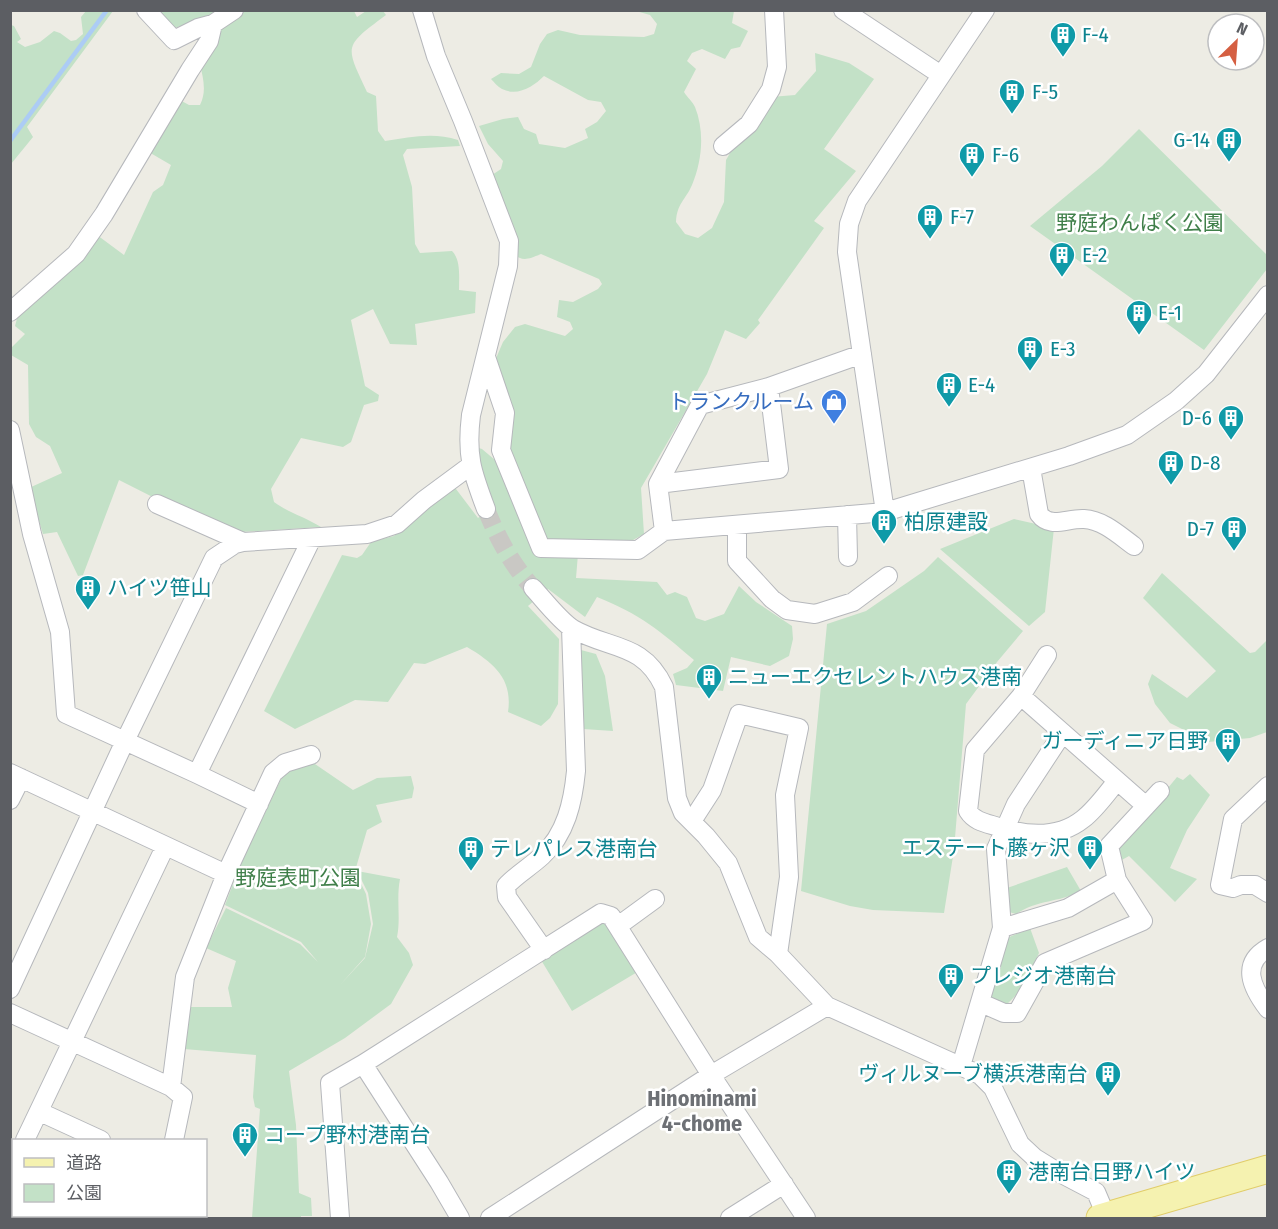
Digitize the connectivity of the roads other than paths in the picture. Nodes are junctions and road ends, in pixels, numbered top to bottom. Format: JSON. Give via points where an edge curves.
{"nodes":[{"id":1,"x":146,"y":10,"type":"edge"},
{"id":2,"x":234,"y":10,"type":"edge"},
{"id":3,"x":422,"y":10,"type":"edge"},
{"id":4,"x":774,"y":10,"type":"edge"},
{"id":5,"x":843,"y":10,"type":"edge"},
{"id":6,"x":985,"y":10,"type":"edge"},
{"id":7,"x":213,"y":24,"type":"junction"},
{"id":8,"x":941,"y":75,"type":"junction"},
{"id":9,"x":723,"y":146,"type":"dead end"},
{"id":10,"x":1268,"y":295,"type":"edge"},
{"id":11,"x":10,"y":312,"type":"edge"},
{"id":12,"x":862,"y":354,"type":"junction"},
{"id":13,"x":486,"y":357,"type":"junction"},
{"id":14,"x":769,"y":387,"type":"junction"},
{"id":15,"x":10,"y":430,"type":"edge"},
{"id":16,"x":471,"y":466,"type":"junction"},
{"id":17,"x":1031,"y":468,"type":"junction"},
{"id":18,"x":658,"y":484,"type":"junction"},
{"id":19,"x":157,"y":504,"type":"dead end"},
{"id":20,"x":486,"y":509,"type":"tunnel mouth"},
{"id":21,"x":885,"y":512,"type":"junction"},
{"id":22,"x":848,"y":515,"type":"junction"},
{"id":23,"x":737,"y":525,"type":"junction"},
{"id":24,"x":664,"y":531,"type":"junction"},
{"id":25,"x":312,"y":538,"type":"junction"},
{"id":26,"x":243,"y":542,"type":"junction"},
{"id":27,"x":1134,"y":546,"type":"dead end"},
{"id":28,"x":848,"y":557,"type":"dead end"},
{"id":29,"x":888,"y":576,"type":"dead end"},
{"id":30,"x":533,"y":588,"type":"tunnel mouth"},
{"id":31,"x":571,"y":628,"type":"junction"},
{"id":32,"x":1047,"y":655,"type":"dead end"},
{"id":33,"x":1021,"y":696,"type":"junction"},
{"id":34,"x":1062,"y":734,"type":"junction"},
{"id":35,"x":125,"y":741,"type":"junction"},
{"id":36,"x":310,"y":755,"type":"dead end"},
{"id":37,"x":197,"y":774,"type":"junction"},
{"id":38,"x":16,"y":776,"type":"edge"},
{"id":39,"x":1117,"y":781,"type":"junction"},
{"id":40,"x":1268,"y":786,"type":"edge"},
{"id":41,"x":1160,"y":791,"type":"dead end"},
{"id":42,"x":10,"y":800,"type":"edge"},
{"id":43,"x":259,"y":804,"type":"junction"},
{"id":44,"x":1146,"y":806,"type":"junction"},
{"id":45,"x":92,"y":811,"type":"junction"},
{"id":46,"x":692,"y":821,"type":"junction"},
{"id":47,"x":1006,"y":829,"type":"junction"},
{"id":48,"x":165,"y":847,"type":"junction"},
{"id":49,"x":226,"y":874,"type":"junction"},
{"id":50,"x":1117,"y":880,"type":"junction"},
{"id":51,"x":1266,"y":891,"type":"edge"},
{"id":52,"x":655,"y":899,"type":"dead end"},
{"id":53,"x":618,"y":926,"type":"junction"},
{"id":54,"x":1002,"y":928,"type":"junction"},
{"id":55,"x":1268,"y":948,"type":"edge"},
{"id":56,"x":544,"y":950,"type":"junction"},
{"id":57,"x":778,"y":954,"type":"junction"},
{"id":58,"x":10,"y":989,"type":"edge"},
{"id":59,"x":981,"y":1003,"type":"junction"},
{"id":60,"x":827,"y":1006,"type":"junction"},
{"id":61,"x":1268,"y":1009,"type":"edge"},
{"id":62,"x":10,"y":1013,"type":"edge"},
{"id":63,"x":72,"y":1041,"type":"junction"},
{"id":64,"x":363,"y":1064,"type":"junction"},
{"id":65,"x":961,"y":1065,"type":"junction"},
{"id":66,"x":711,"y":1075,"type":"junction"},
{"id":67,"x":171,"y":1087,"type":"junction"},
{"id":68,"x":40,"y":1112,"type":"junction"},
{"id":69,"x":26,"y":1139,"type":"edge"},
{"id":70,"x":99,"y":1139,"type":"edge"},
{"id":71,"x":174,"y":1139,"type":"edge"},
{"id":72,"x":1268,"y":1169,"type":"edge"},
{"id":73,"x":784,"y":1184,"type":"junction"},
{"id":74,"x":1268,"y":1186,"type":"edge"},
{"id":75,"x":340,"y":1218,"type":"edge"},
{"id":76,"x":460,"y":1218,"type":"edge"},
{"id":77,"x":489,"y":1218,"type":"edge"},
{"id":78,"x":730,"y":1218,"type":"edge"},
{"id":79,"x":806,"y":1218,"type":"edge"},
{"id":80,"x":1104,"y":1218,"type":"edge"},
{"id":81,"x":1162,"y":1218,"type":"edge"}],
"edges":[{"from":1,"to":7,"type":"street","via":[[174,40]]},
{"from":2,"to":7,"type":"street"},
{"from":3,"to":13,"type":"street","via":[[436,56],[509,241],[508,266]]},
{"from":4,"to":9,"type":"street","via":[[777,67],[771,89],[749,124]]},
{"from":5,"to":8,"type":"street"},
{"from":6,"to":8,"type":"street"},
{"from":7,"to":11,"type":"street","via":[[210,41],[76,254]]},
{"from":8,"to":12,"type":"street","via":[[857,201],[849,224],[847,252]]},
{"from":10,"to":17,"type":"street","via":[[1206,374],[1176,401],[1127,435]]},
{"from":12,"to":14,"type":"street"},
{"from":12,"to":21,"type":"street"},
{"from":13,"to":16,"type":"street","via":[[471,415]]},
{"from":13,"to":24,"type":"street","via":[[505,413],[501,450],[541,548],[638,550]]},
{"from":14,"to":18,"type":"street","via":[[700,405]]},
{"from":14,"to":18,"type":"street","via":[[779,469]]},
{"from":15,"to":35,"type":"street","via":[[32,534],[60,632],[66,714]]},
{"from":16,"to":20,"type":"street"},
{"from":16,"to":25,"type":"street","via":[[397,524],[368,534]]},
{"from":17,"to":21,"type":"street"},
{"from":17,"to":27,"type":"street","via":[[1043,520],[1095,521]]},
{"from":18,"to":24,"type":"street"},
{"from":19,"to":26,"type":"street"},
{"from":21,"to":22,"type":"street"},
{"from":22,"to":23,"type":"street"},
{"from":22,"to":28,"type":"street"},
{"from":23,"to":24,"type":"street"},
{"from":23,"to":29,"type":"street","via":[[737,561],[787,610],[815,614],[845,605]]},
{"from":25,"to":26,"type":"street"},
{"from":25,"to":37,"type":"street"},
{"from":26,"to":35,"type":"street","via":[[214,558]]},
{"from":30,"to":31,"type":"street"},
{"from":31,"to":46,"type":"street","via":[[644,657],[657,671],[664,687],[677,798],[683,813]]},
{"from":31,"to":56,"type":"street","via":[[574,794],[568,816],[543,855],[506,886],[507,897]]},
{"from":32,"to":33,"type":"street"},
{"from":33,"to":34,"type":"street"},
{"from":33,"to":47,"type":"street","via":[[975,750],[968,811],[973,819]]},
{"from":34,"to":39,"type":"street"},
{"from":34,"to":47,"type":"street","via":[[1016,804]]},
{"from":35,"to":37,"type":"street"},
{"from":35,"to":45,"type":"street"},
{"from":36,"to":43,"type":"street","via":[[285,763],[273,773]]},
{"from":37,"to":43,"type":"street"},
{"from":38,"to":42,"type":"street"},
{"from":38,"to":45,"type":"street"},
{"from":39,"to":44,"type":"street"},
{"from":39,"to":47,"type":"street","via":[[1084,819],[1056,833],[1041,835]]},
{"from":40,"to":51,"type":"street","via":[[1233,819],[1220,885],[1254,885]]},
{"from":41,"to":44,"type":"street"},
{"from":43,"to":49,"type":"street"},
{"from":44,"to":50,"type":"street","via":[[1109,846]]},
{"from":45,"to":48,"type":"street"},
{"from":45,"to":58,"type":"street"},
{"from":46,"to":57,"type":"street","via":[[728,863],[758,937]]},
{"from":46,"to":57,"type":"street","via":[[712,790],[739,714],[799,728],[785,795],[789,878]]},
{"from":47,"to":54,"type":"street","via":[[996,849]]},
{"from":48,"to":49,"type":"street"},
{"from":48,"to":63,"type":"street"},
{"from":49,"to":67,"type":"street","via":[[184,977]]},
{"from":50,"to":54,"type":"street","via":[[1068,908]]},
{"from":50,"to":59,"type":"street","via":[[1143,921],[1045,963],[1017,1013],[1004,1013]]},
{"from":52,"to":53,"type":"street"},
{"from":53,"to":56,"type":"street","via":[[611,916],[601,913]]},
{"from":53,"to":66,"type":"street"},
{"from":54,"to":59,"type":"street"},
{"from":55,"to":61,"type":"street","via":[[1255,957],[1251,973]]},
{"from":56,"to":64,"type":"street"},
{"from":57,"to":60,"type":"street"},
{"from":59,"to":65,"type":"street"},
{"from":60,"to":65,"type":"street"},
{"from":60,"to":66,"type":"street"},
{"from":62,"to":63,"type":"street"},
{"from":63,"to":67,"type":"street"},
{"from":63,"to":68,"type":"street"},
{"from":64,"to":75,"type":"street","via":[[330,1083]]},
{"from":64,"to":76,"type":"street"},
{"from":65,"to":80,"type":"street","via":[[993,1088],[1020,1144],[1056,1172],[1096,1192]]},
{"from":66,"to":73,"type":"street"},
{"from":66,"to":77,"type":"street"},
{"from":67,"to":71,"type":"street","via":[[183,1097]]},
{"from":68,"to":69,"type":"street"},
{"from":68,"to":70,"type":"street"},
{"from":72,"to":80,"type":"main road"},
{"from":73,"to":78,"type":"street"},
{"from":73,"to":79,"type":"street"},
{"from":74,"to":81,"type":"main road"}]}
